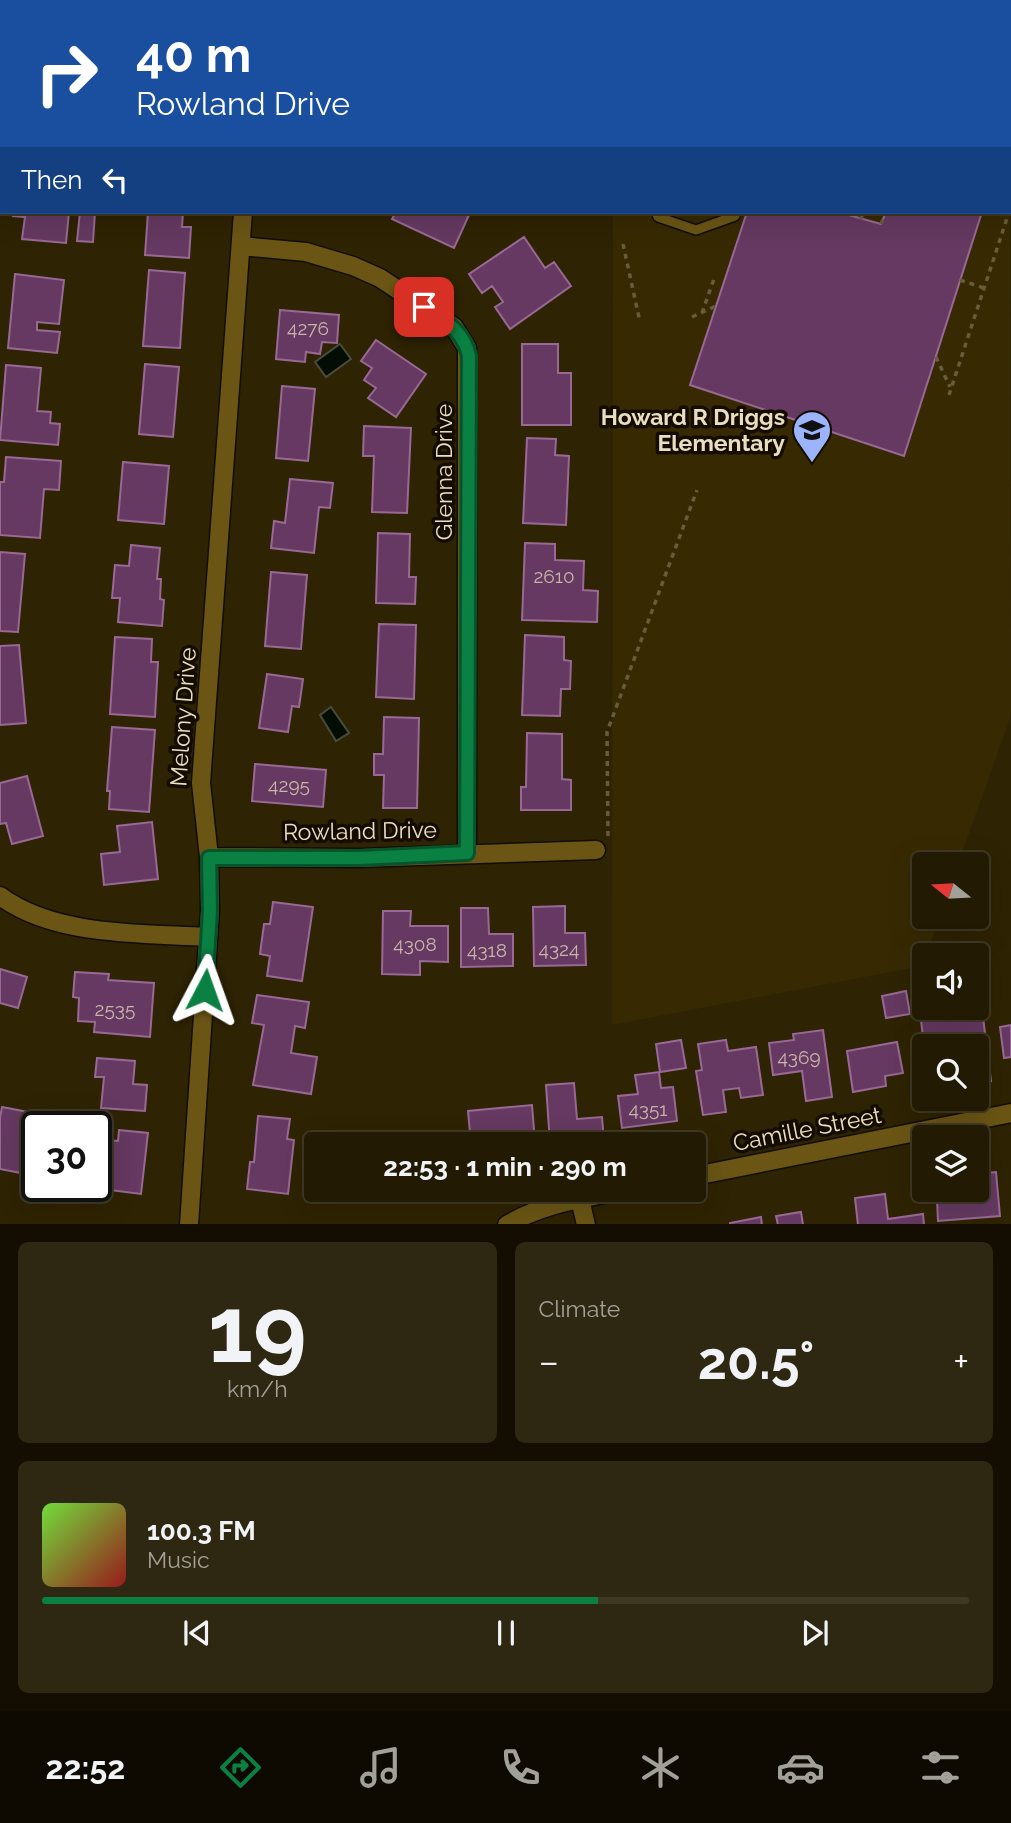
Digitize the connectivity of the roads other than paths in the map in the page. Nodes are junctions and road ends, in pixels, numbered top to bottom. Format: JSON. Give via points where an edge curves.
{"nodes":[{"id":1,"x":243,"y":214,"type":"edge"},
{"id":2,"x":657,"y":214,"type":"edge"},
{"id":3,"x":736,"y":214,"type":"edge"},
{"id":4,"x":241,"y":246,"type":"junction"},
{"id":5,"x":602,"y":844,"type":"road end"},
{"id":6,"x":467,"y":853,"type":"junction"},
{"id":7,"x":209,"y":858,"type":"junction"},
{"id":8,"x":0,"y":896,"type":"edge"},
{"id":9,"x":208,"y":937,"type":"junction"},
{"id":10,"x":1011,"y":1113,"type":"edge"},
{"id":11,"x":706,"y":1174,"type":"edge"},
{"id":12,"x":568,"y":1202,"type":"edge"},
{"id":13,"x":581,"y":1202,"type":"edge"},
{"id":14,"x":189,"y":1224,"type":"edge"},
{"id":15,"x":507,"y":1224,"type":"edge"},
{"id":16,"x":586,"y":1224,"type":"edge"}],
"edges":[{"from":1,"to":4,"type":"street","name":"Melony Drive"},
{"from":2,"to":3,"type":"lane","via":[[696,230]]},
{"from":4,"to":6,"type":"street","name":"Glenna Drive","via":[[306,252],[371,274],[454,327],[467,348]]},
{"from":4,"to":7,"type":"street","name":"Melony Drive","via":[[201,783]]},
{"from":5,"to":6,"type":"street","name":"Rowland Drive"},
{"from":6,"to":7,"type":"street","name":"Rowland Drive"},
{"from":7,"to":9,"type":"street","name":"Melony Drive"},
{"from":8,"to":9,"type":"street","via":[[60,923]]},
{"from":9,"to":14,"type":"street","name":"Melony Drive"},
{"from":10,"to":11,"type":"street","name":"Camille Street"},
{"from":12,"to":15,"type":"street"},
{"from":13,"to":16,"type":"street"}]}
